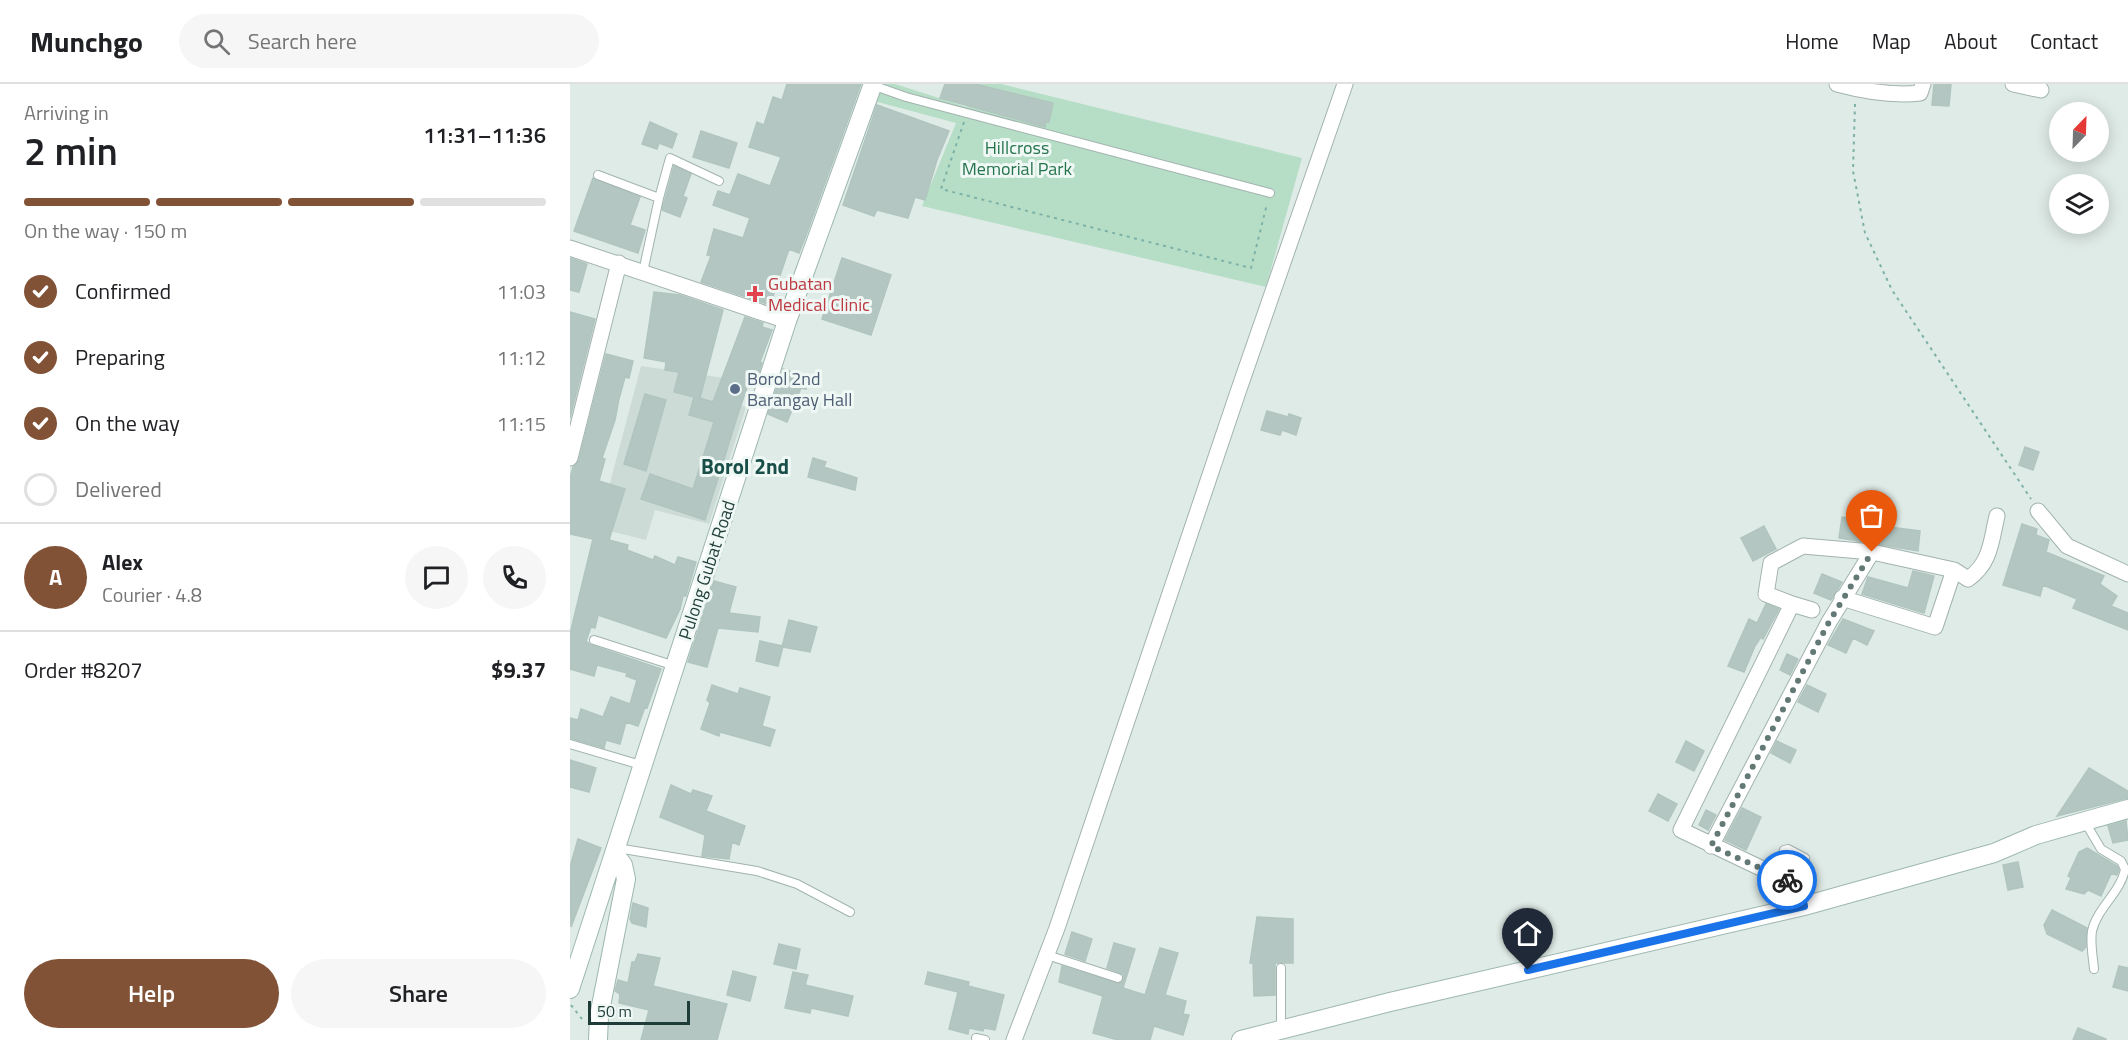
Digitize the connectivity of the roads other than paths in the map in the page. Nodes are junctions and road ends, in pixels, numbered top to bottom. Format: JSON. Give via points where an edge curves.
{"nodes":[{"id":1,"x":1345,"y":84,"type":"edge"},
{"id":2,"x":1838,"y":84,"type":"edge"},
{"id":3,"x":1923,"y":84,"type":"edge"},
{"id":4,"x":2013,"y":84,"type":"edge"},
{"id":5,"x":873,"y":85,"type":"edge"},
{"id":6,"x":1856,"y":87,"type":"edge"},
{"id":7,"x":2042,"y":90,"type":"dead end"},
{"id":8,"x":598,"y":176,"type":"dead end"},
{"id":9,"x":719,"y":181,"type":"dead end"},
{"id":10,"x":1270,"y":193,"type":"road end"},
{"id":11,"x":659,"y":198,"type":"junction"},
{"id":12,"x":570,"y":248,"type":"edge"},
{"id":13,"x":619,"y":263,"type":"junction"},
{"id":14,"x":644,"y":272,"type":"junction"},
{"id":15,"x":787,"y":321,"type":"junction"},
{"id":16,"x":570,"y":458,"type":"edge"},
{"id":17,"x":2038,"y":511,"type":"road end"},
{"id":18,"x":1997,"y":516,"type":"dead end"},
{"id":19,"x":1872,"y":552,"type":"junction"},
{"id":20,"x":1954,"y":570,"type":"junction"},
{"id":21,"x":2128,"y":574,"type":"edge"},
{"id":22,"x":1842,"y":598,"type":"junction"},
{"id":23,"x":1792,"y":604,"type":"junction"},
{"id":24,"x":1812,"y":610,"type":"dead end"},
{"id":25,"x":594,"y":640,"type":"dead end"},
{"id":26,"x":676,"y":666,"type":"junction"},
{"id":27,"x":570,"y":744,"type":"edge"},
{"id":28,"x":641,"y":765,"type":"junction"},
{"id":29,"x":2128,"y":808,"type":"edge"},
{"id":30,"x":2084,"y":821,"type":"junction"},
{"id":31,"x":1711,"y":846,"type":"junction"},
{"id":32,"x":615,"y":850,"type":"junction"},
{"id":33,"x":1805,"y":858,"type":"dead end"},
{"id":34,"x":1777,"y":874,"type":"junction"},
{"id":35,"x":1804,"y":906,"type":"junction"},
{"id":36,"x":850,"y":912,"type":"dead end"},
{"id":37,"x":1047,"y":955,"type":"junction"},
{"id":38,"x":1281,"y":968,"type":"dead end"},
{"id":39,"x":2094,"y":969,"type":"dead end"},
{"id":40,"x":1118,"y":978,"type":"dead end"},
{"id":41,"x":570,"y":989,"type":"edge"},
{"id":42,"x":1281,"y":1031,"type":"junction"},
{"id":43,"x":976,"y":1038,"type":"dead end"},
{"id":44,"x":598,"y":1040,"type":"edge"},
{"id":45,"x":985,"y":1040,"type":"edge"},
{"id":46,"x":1014,"y":1040,"type":"edge"},
{"id":47,"x":1241,"y":1040,"type":"edge"}],
"edges":[{"from":1,"to":37,"type":"street"},
{"from":2,"to":6,"type":"street"},
{"from":3,"to":6,"type":"street","via":[[1920,93],[1909,94]]},
{"from":4,"to":7,"type":"street"},
{"from":5,"to":10,"type":"lane","via":[[906,98]]},
{"from":5,"to":15,"type":"street","name":"Pulong Gubat Road"},
{"from":8,"to":11,"type":"lane"},
{"from":9,"to":11,"type":"lane","via":[[670,158]]},
{"from":11,"to":14,"type":"lane"},
{"from":12,"to":13,"type":"street"},
{"from":13,"to":14,"type":"street"},
{"from":13,"to":16,"type":"street"},
{"from":14,"to":15,"type":"street"},
{"from":15,"to":26,"type":"street","name":"Pulong Gubat Road"},
{"from":17,"to":21,"type":"street","via":[[2067,546]]},
{"from":18,"to":20,"type":"street","via":[[1980,570],[1968,579]]},
{"from":19,"to":20,"type":"street"},
{"from":19,"to":22,"type":"street"},
{"from":19,"to":23,"type":"street","via":[[1803,546],[1771,563],[1766,594]]},
{"from":20,"to":22,"type":"street","via":[[1935,627]]},
{"from":22,"to":31,"type":"street"},
{"from":23,"to":24,"type":"street"},
{"from":23,"to":31,"type":"street","via":[[1681,830]]},
{"from":25,"to":26,"type":"lane"},
{"from":26,"to":28,"type":"street","name":"Pulong Gubat Road"},
{"from":27,"to":28,"type":"lane"},
{"from":28,"to":32,"type":"street","name":"Pulong Gubat Road"},
{"from":29,"to":30,"type":"street"},
{"from":30,"to":35,"type":"street","via":[[1994,853]]},
{"from":30,"to":39,"type":"lane","via":[[2101,849],[2121,861],[2125,868],[2092,931]]},
{"from":31,"to":34,"type":"street"},
{"from":32,"to":36,"type":"lane","via":[[778,876]]},
{"from":32,"to":41,"type":"street","name":"Pulong Gubat Road"},
{"from":32,"to":44,"type":"street","via":[[626,879],[599,1016]]},
{"from":33,"to":34,"type":"lane","via":[[1784,850]]},
{"from":34,"to":35,"type":"street","via":[[1800,888]]},
{"from":35,"to":42,"type":"street"},
{"from":37,"to":40,"type":"lane"},
{"from":37,"to":46,"type":"street"},
{"from":38,"to":42,"type":"lane"},
{"from":42,"to":47,"type":"street"},
{"from":43,"to":45,"type":"lane"}]}
